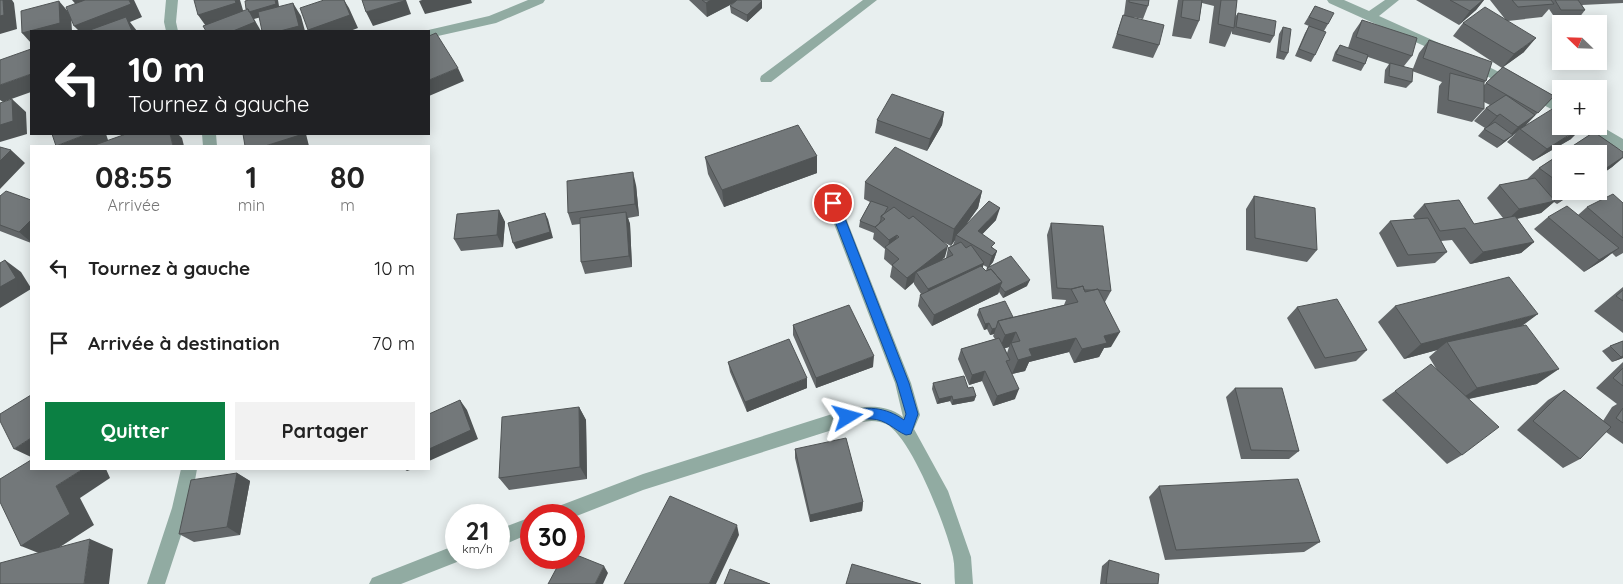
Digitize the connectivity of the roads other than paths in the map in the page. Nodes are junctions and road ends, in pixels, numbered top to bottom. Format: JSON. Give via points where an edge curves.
{"nodes":[{"id":1,"x":172,"y":0,"type":"edge"},
{"id":2,"x":539,"y":0,"type":"edge"},
{"id":3,"x":872,"y":0,"type":"edge"},
{"id":4,"x":1333,"y":0,"type":"edge"},
{"id":5,"x":1392,"y":0,"type":"edge"},
{"id":6,"x":1371,"y":16,"type":"junction"},
{"id":7,"x":172,"y":30,"type":"edge"},
{"id":8,"x":430,"y":34,"type":"edge"},
{"id":9,"x":766,"y":79,"type":"dead end"},
{"id":10,"x":1552,"y":104,"type":"edge"},
{"id":11,"x":1605,"y":135,"type":"edge"},
{"id":12,"x":1623,"y":146,"type":"edge"},
{"id":13,"x":833,"y":203,"type":"dead end"},
{"id":14,"x":906,"y":430,"type":"junction"},
{"id":15,"x":189,"y":470,"type":"edge"},
{"id":16,"x":585,"y":504,"type":"edge"},
{"id":17,"x":445,"y":558,"type":"edge"},
{"id":18,"x":156,"y":584,"type":"edge"},
{"id":19,"x":378,"y":584,"type":"edge"},
{"id":20,"x":964,"y":584,"type":"edge"}],
"edges":[{"from":1,"to":7,"type":"street"},
{"from":2,"to":8,"type":"street","via":[[492,20]]},
{"from":3,"to":9,"type":"street"},
{"from":4,"to":6,"type":"street"},
{"from":5,"to":6,"type":"street"},
{"from":6,"to":10,"type":"street"},
{"from":11,"to":12,"type":"street"},
{"from":13,"to":14,"type":"street","via":[[903,383],[912,414]]},
{"from":14,"to":16,"type":"street","via":[[890,418],[871,413],[848,417],[643,482]]},
{"from":14,"to":20,"type":"street","via":[[939,491],[962,557]]},
{"from":15,"to":18,"type":"street","via":[[181,508]]},
{"from":17,"to":19,"type":"street"}]}
